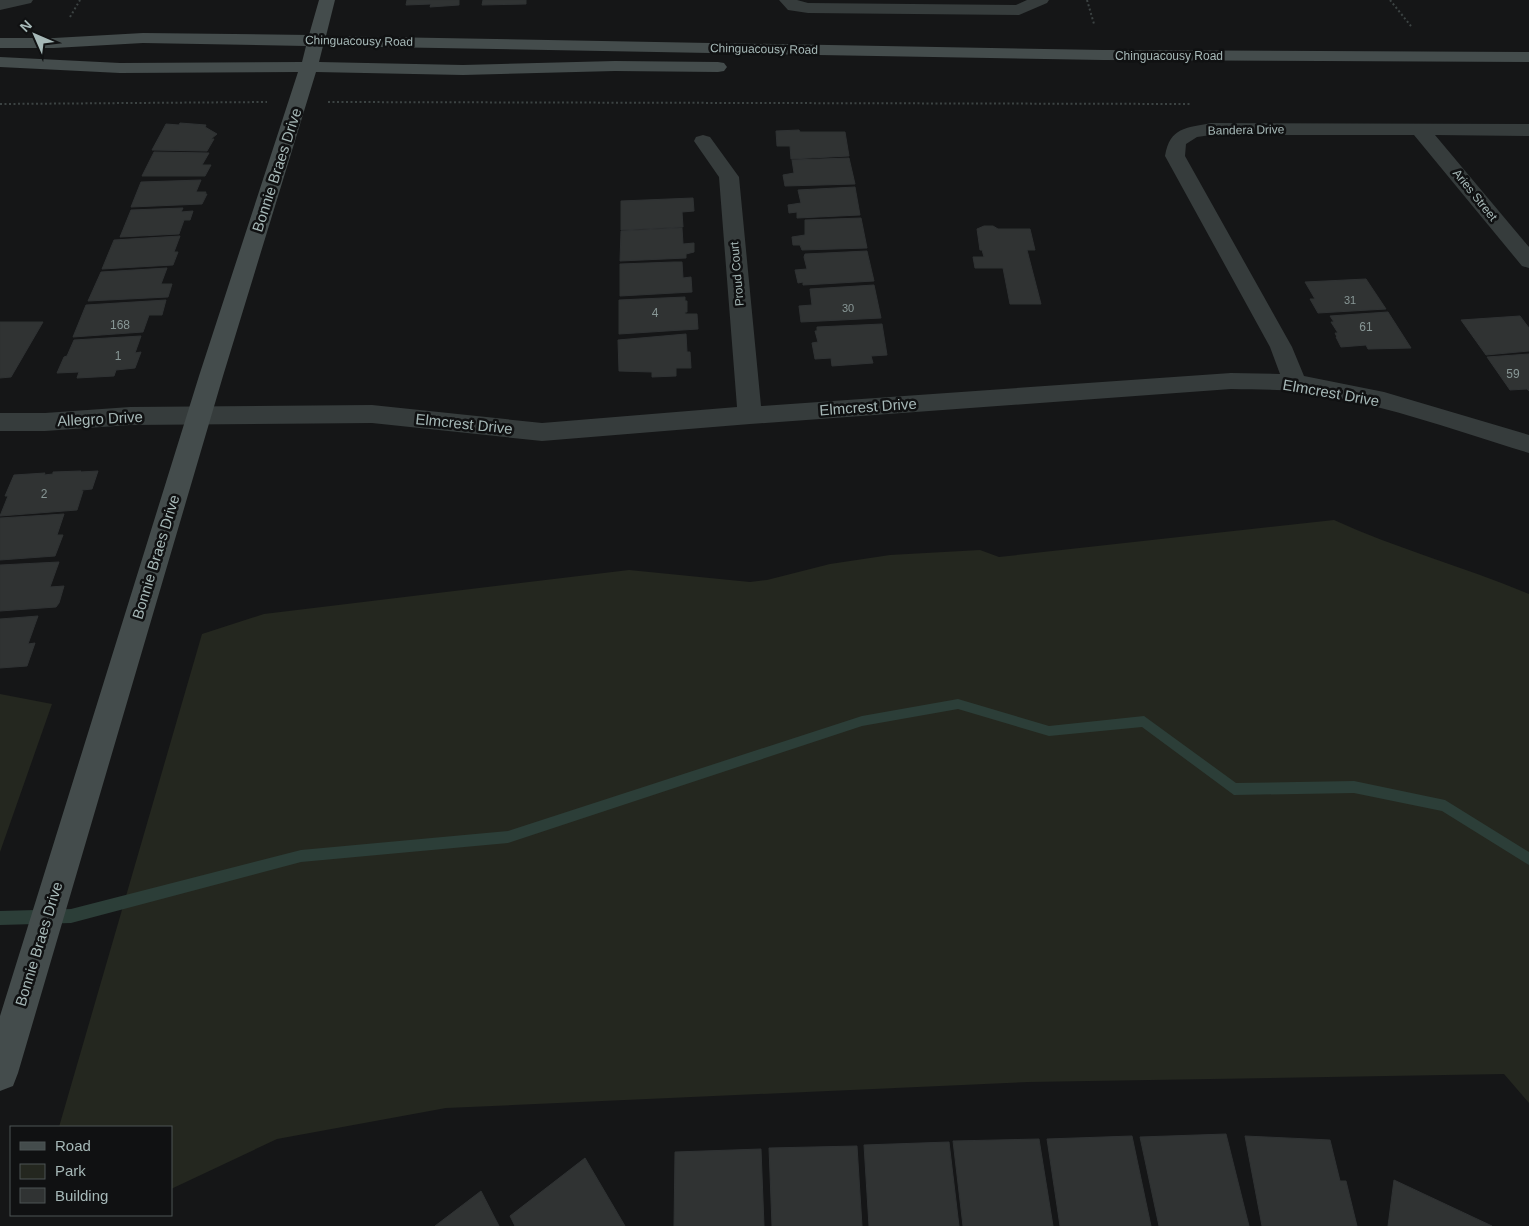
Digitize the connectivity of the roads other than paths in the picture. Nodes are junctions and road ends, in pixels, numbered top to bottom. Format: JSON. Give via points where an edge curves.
{"nodes":[{"id":1,"x":25,"y":0,"type":"edge"},
{"id":2,"x":327,"y":0,"type":"edge"},
{"id":3,"x":787,"y":0,"type":"edge"},
{"id":4,"x":1041,"y":0,"type":"edge"},
{"id":5,"x":0,"y":5,"type":"edge"},
{"id":6,"x":316,"y":41,"type":"junction"},
{"id":7,"x":0,"y":43,"type":"edge"},
{"id":8,"x":1529,"y":57,"type":"edge"},
{"id":9,"x":0,"y":62,"type":"edge"},
{"id":10,"x":309,"y":67,"type":"junction"},
{"id":11,"x":734,"y":67,"type":"dead end"},
{"id":12,"x":934,"y":69,"type":"dead end"},
{"id":13,"x":1529,"y":72,"type":"edge"},
{"id":14,"x":1420,"y":130,"type":"junction"},
{"id":15,"x":1529,"y":130,"type":"edge"},
{"id":16,"x":703,"y":141,"type":"dead end"},
{"id":17,"x":1529,"y":261,"type":"edge"},
{"id":18,"x":1295,"y":383,"type":"junction"},
{"id":19,"x":199,"y":415,"type":"junction"},
{"id":20,"x":750,"y":415,"type":"junction"},
{"id":21,"x":0,"y":422,"type":"edge"},
{"id":22,"x":1529,"y":444,"type":"edge"},
{"id":23,"x":0,"y":1073,"type":"edge"}],
"edges":[{"from":1,"to":5,"type":"street"},
{"from":2,"to":6,"type":"main road","name":"Bonnie Braes Drive"},
{"from":3,"to":4,"type":"street","via":[[794,6],[808,8],[1019,10]]},
{"from":6,"to":7,"type":"main road","name":"Chinguacousy Road","via":[[143,38]]},
{"from":6,"to":8,"type":"main road","name":"Chinguacousy Road","via":[[1103,56]]},
{"from":6,"to":10,"type":"main road","name":"Bonnie Braes Drive"},
{"from":9,"to":10,"type":"main road","name":"Chinguacousy Road","via":[[120,68]]},
{"from":10,"to":11,"type":"main road","name":"Chinguacousy Road","via":[[463,70]]},
{"from":10,"to":19,"type":"main road","name":"Bonnie Braes Drive"},
{"from":12,"to":13,"type":"main road","name":"Chinguacousy Road"},
{"from":14,"to":15,"type":"street","name":"Bandera Drive"},
{"from":14,"to":17,"type":"street","name":"Aries Street"},
{"from":14,"to":18,"type":"street","name":"Bandera Drive","via":[[1211,129],[1191,133],[1177,142],[1175,156],[1281,347]]},
{"from":16,"to":20,"type":"street","name":"Proud Court","via":[[729,177]]},
{"from":18,"to":20,"type":"street","name":"Elmcrest Drive","via":[[1231,381]]},
{"from":18,"to":22,"type":"street","name":"Elmcrest Drive","via":[[1396,405]]},
{"from":19,"to":20,"type":"street","name":"Elmcrest Drive","via":[[372,414],[542,432]]},
{"from":19,"to":21,"type":"street","name":"Allegro Drive"},
{"from":19,"to":23,"type":"main road","name":"Bonnie Braes Drive"}]}
